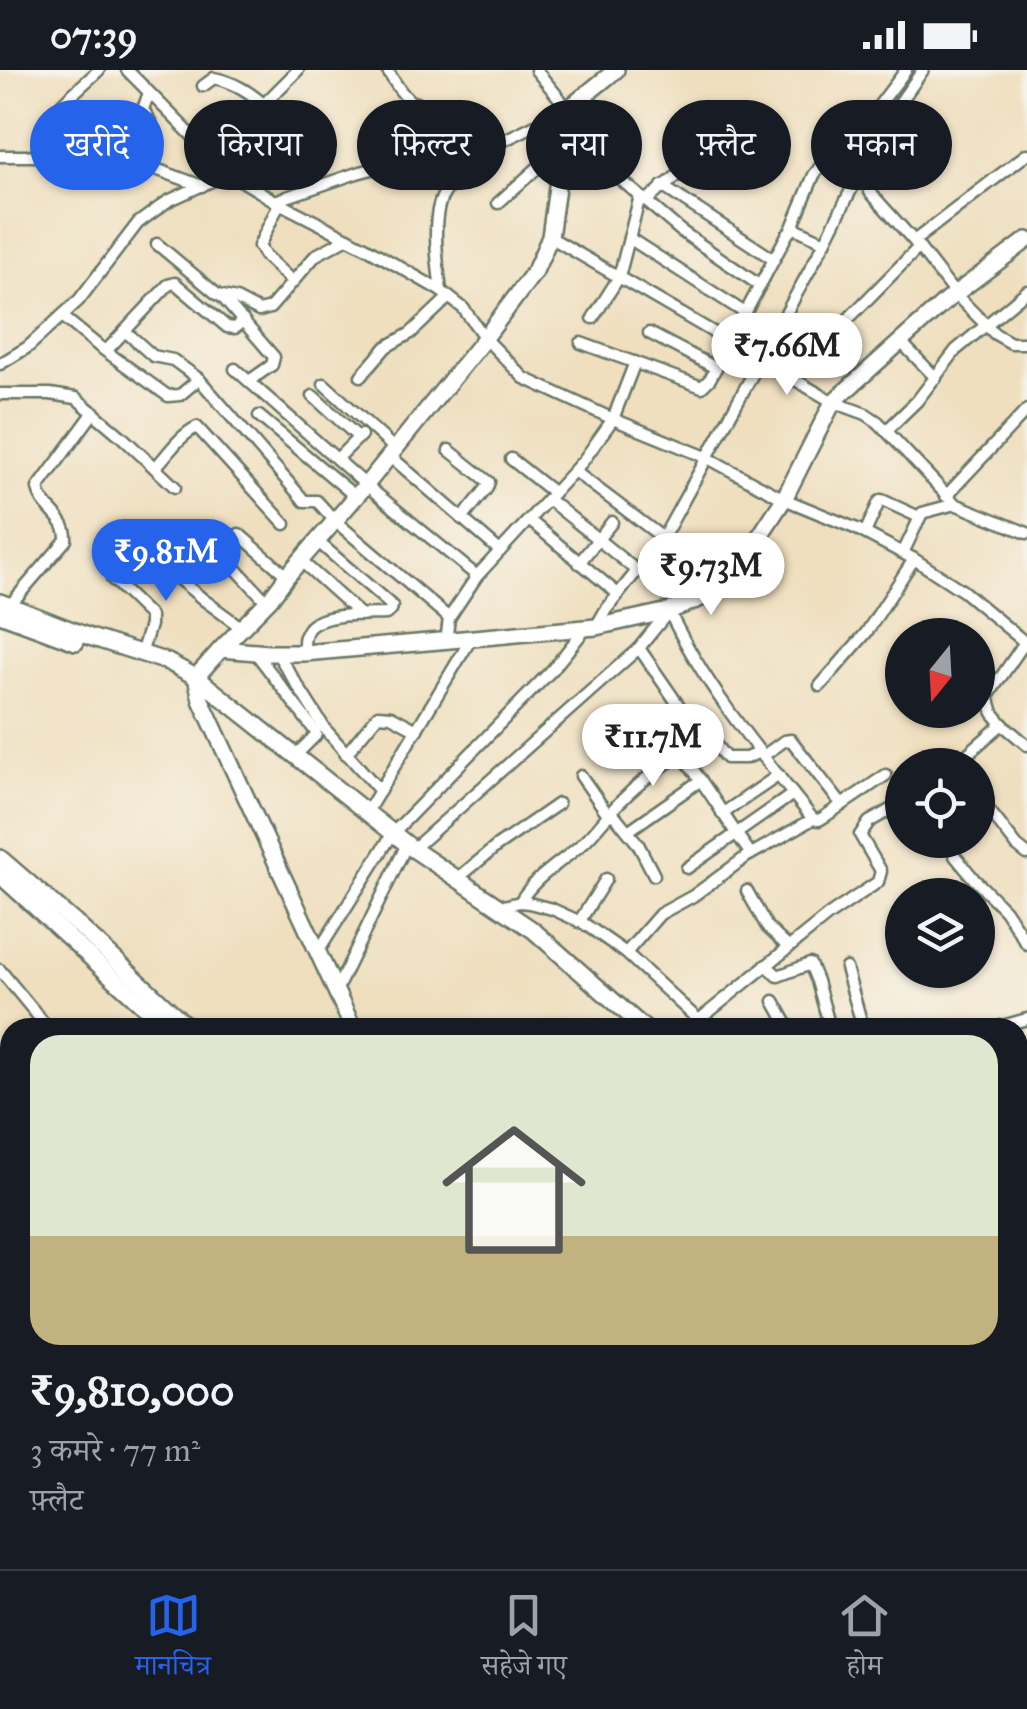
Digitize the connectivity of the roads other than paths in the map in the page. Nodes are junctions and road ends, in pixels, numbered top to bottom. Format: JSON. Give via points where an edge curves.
{"nodes":[{"id":1,"x":98,"y":70,"type":"edge"},
{"id":2,"x":128,"y":70,"type":"edge"},
{"id":3,"x":298,"y":70,"type":"edge"},
{"id":4,"x":387,"y":70,"type":"edge"},
{"id":5,"x":536,"y":70,"type":"edge"},
{"id":6,"x":616,"y":70,"type":"edge"},
{"id":7,"x":906,"y":70,"type":"edge"},
{"id":8,"x":923,"y":70,"type":"edge"},
{"id":9,"x":223,"y":75,"type":"edge"},
{"id":10,"x":203,"y":86,"type":"dead end"},
{"id":11,"x":150,"y":92,"type":"junction"},
{"id":12,"x":66,"y":100,"type":"edge"},
{"id":13,"x":147,"y":100,"type":"edge"},
{"id":14,"x":259,"y":100,"type":"edge"},
{"id":15,"x":268,"y":100,"type":"edge"},
{"id":16,"x":411,"y":100,"type":"edge"},
{"id":17,"x":560,"y":100,"type":"edge"},
{"id":18,"x":580,"y":100,"type":"edge"},
{"id":19,"x":184,"y":127,"type":"edge"},
{"id":20,"x":1027,"y":154,"type":"edge"},
{"id":21,"x":0,"y":156,"type":"edge"},
{"id":22,"x":30,"y":156,"type":"edge"},
{"id":23,"x":357,"y":173,"type":"edge"},
{"id":24,"x":526,"y":177,"type":"edge"},
{"id":25,"x":662,"y":186,"type":"edge"},
{"id":26,"x":193,"y":190,"type":"edge"},
{"id":27,"x":257,"y":190,"type":"edge"},
{"id":28,"x":447,"y":190,"type":"edge"},
{"id":29,"x":557,"y":190,"type":"edge"},
{"id":30,"x":631,"y":190,"type":"edge"},
{"id":31,"x":668,"y":190,"type":"edge"},
{"id":32,"x":870,"y":192,"type":"dead end"},
{"id":33,"x":643,"y":199,"type":"junction"},
{"id":34,"x":277,"y":202,"type":"junction"},
{"id":35,"x":498,"y":203,"type":"dead end"},
{"id":36,"x":791,"y":230,"type":"junction"},
{"id":37,"x":550,"y":237,"type":"junction"},
{"id":38,"x":348,"y":238,"type":"junction"},
{"id":39,"x":629,"y":238,"type":"junction"},
{"id":40,"x":1027,"y":240,"type":"edge"},
{"id":41,"x":825,"y":242,"type":"junction"},
{"id":42,"x":157,"y":244,"type":"dead end"},
{"id":43,"x":916,"y":244,"type":"junction"},
{"id":44,"x":773,"y":260,"type":"junction"},
{"id":45,"x":619,"y":277,"type":"junction"},
{"id":46,"x":293,"y":282,"type":"junction"},
{"id":47,"x":760,"y":285,"type":"junction"},
{"id":48,"x":1027,"y":291,"type":"edge"},
{"id":49,"x":445,"y":294,"type":"junction"},
{"id":50,"x":954,"y":294,"type":"junction"},
{"id":51,"x":222,"y":297,"type":"junction"},
{"id":52,"x":745,"y":313,"type":"junction"},
{"id":53,"x":62,"y":316,"type":"junction"},
{"id":54,"x":593,"y":318,"type":"dead end"},
{"id":55,"x":243,"y":320,"type":"junction"},
{"id":56,"x":985,"y":324,"type":"junction"},
{"id":57,"x":125,"y":331,"type":"junction"},
{"id":58,"x":648,"y":333,"type":"dead end"},
{"id":59,"x":485,"y":338,"type":"junction"},
{"id":60,"x":731,"y":341,"type":"junction"},
{"id":61,"x":581,"y":342,"type":"dead end"},
{"id":62,"x":900,"y":342,"type":"junction"},
{"id":63,"x":1027,"y":343,"type":"edge"},
{"id":64,"x":104,"y":350,"type":"junction"},
{"id":65,"x":762,"y":360,"type":"junction"},
{"id":66,"x":635,"y":362,"type":"junction"},
{"id":67,"x":0,"y":364,"type":"edge"},
{"id":68,"x":235,"y":368,"type":"dead end"},
{"id":69,"x":716,"y":368,"type":"junction"},
{"id":70,"x":361,"y":376,"type":"dead end"},
{"id":71,"x":791,"y":378,"type":"junction"},
{"id":72,"x":936,"y":378,"type":"junction"},
{"id":73,"x":199,"y":379,"type":"junction"},
{"id":74,"x":249,"y":381,"type":"junction"},
{"id":75,"x":324,"y":384,"type":"dead end"},
{"id":76,"x":0,"y":394,"type":"edge"},
{"id":77,"x":312,"y":396,"type":"dead end"},
{"id":78,"x":833,"y":402,"type":"junction"},
{"id":79,"x":1027,"y":410,"type":"edge"},
{"id":80,"x":94,"y":412,"type":"junction"},
{"id":81,"x":259,"y":416,"type":"dead end"},
{"id":82,"x":614,"y":418,"type":"junction"},
{"id":83,"x":370,"y":426,"type":"junction"},
{"id":84,"x":886,"y":430,"type":"junction"},
{"id":85,"x":358,"y":437,"type":"junction"},
{"id":86,"x":450,"y":450,"type":"dead end"},
{"id":87,"x":393,"y":453,"type":"junction"},
{"id":88,"x":706,"y":457,"type":"junction"},
{"id":89,"x":337,"y":458,"type":"junction"},
{"id":90,"x":511,"y":459,"type":"dead end"},
{"id":91,"x":155,"y":468,"type":"junction"},
{"id":92,"x":574,"y":471,"type":"junction"},
{"id":93,"x":174,"y":487,"type":"dead end"},
{"id":94,"x":361,"y":491,"type":"junction"},
{"id":95,"x":551,"y":496,"type":"junction"},
{"id":96,"x":784,"y":498,"type":"junction"},
{"id":97,"x":951,"y":500,"type":"junction"},
{"id":98,"x":920,"y":516,"type":"junction"},
{"id":99,"x":462,"y":518,"type":"junction"},
{"id":100,"x":529,"y":520,"type":"junction"},
{"id":101,"x":335,"y":521,"type":"junction"},
{"id":102,"x":612,"y":522,"type":"dead end"},
{"id":103,"x":284,"y":524,"type":"dead end"},
{"id":104,"x":1027,"y":533,"type":"edge"},
{"id":105,"x":239,"y":534,"type":"dead end"},
{"id":106,"x":865,"y":534,"type":"junction"},
{"id":107,"x":125,"y":535,"type":"dead end"},
{"id":108,"x":663,"y":538,"type":"junction"},
{"id":109,"x":598,"y":540,"type":"junction"},
{"id":110,"x":318,"y":542,"type":"junction"},
{"id":111,"x":218,"y":549,"type":"dead end"},
{"id":112,"x":500,"y":551,"type":"junction"},
{"id":113,"x":908,"y":556,"type":"junction"},
{"id":114,"x":300,"y":561,"type":"junction"},
{"id":115,"x":580,"y":563,"type":"junction"},
{"id":116,"x":637,"y":571,"type":"junction"},
{"id":117,"x":287,"y":576,"type":"junction"},
{"id":118,"x":477,"y":576,"type":"junction"},
{"id":119,"x":112,"y":578,"type":"dead end"},
{"id":120,"x":618,"y":594,"type":"junction"},
{"id":121,"x":267,"y":602,"type":"junction"},
{"id":122,"x":3,"y":607,"type":"edge"},
{"id":123,"x":669,"y":612,"type":"junction"},
{"id":124,"x":361,"y":616,"type":"junction"},
{"id":125,"x":449,"y":618,"type":"junction"},
{"id":126,"x":591,"y":627,"type":"junction"},
{"id":127,"x":242,"y":628,"type":"junction"},
{"id":128,"x":472,"y":639,"type":"junction"},
{"id":129,"x":446,"y":642,"type":"junction"},
{"id":130,"x":1026,"y":643,"type":"edge"},
{"id":131,"x":639,"y":648,"type":"junction"},
{"id":132,"x":221,"y":649,"type":"junction"},
{"id":133,"x":255,"y":652,"type":"junction"},
{"id":134,"x":304,"y":652,"type":"junction"},
{"id":135,"x":277,"y":653,"type":"junction"},
{"id":136,"x":141,"y":654,"type":"junction"},
{"id":137,"x":176,"y":668,"type":"junction"},
{"id":138,"x":196,"y":678,"type":"junction"},
{"id":139,"x":820,"y":686,"type":"dead end"},
{"id":140,"x":1005,"y":727,"type":"junction"},
{"id":141,"x":417,"y":730,"type":"junction"},
{"id":142,"x":710,"y":738,"type":"junction"},
{"id":143,"x":1027,"y":745,"type":"edge"},
{"id":144,"x":974,"y":748,"type":"edge"},
{"id":145,"x":680,"y":753,"type":"junction"},
{"id":146,"x":346,"y":754,"type":"junction"},
{"id":147,"x":762,"y":754,"type":"junction"},
{"id":148,"x":296,"y":755,"type":"junction"},
{"id":149,"x":779,"y":775,"type":"junction"},
{"id":150,"x":580,"y":776,"type":"dead end"},
{"id":151,"x":885,"y":776,"type":"edge"},
{"id":152,"x":701,"y":780,"type":"junction"},
{"id":153,"x":380,"y":791,"type":"junction"},
{"id":154,"x":793,"y":794,"type":"junction"},
{"id":155,"x":558,"y":804,"type":"dead end"},
{"id":156,"x":842,"y":805,"type":"junction"},
{"id":157,"x":367,"y":812,"type":"junction"},
{"id":158,"x":885,"y":813,"type":"edge"},
{"id":159,"x":610,"y":814,"type":"junction"},
{"id":160,"x":722,"y":814,"type":"junction"},
{"id":161,"x":995,"y":818,"type":"edge"},
{"id":162,"x":812,"y":819,"type":"junction"},
{"id":163,"x":628,"y":831,"type":"junction"},
{"id":164,"x":394,"y":833,"type":"junction"},
{"id":165,"x":736,"y":834,"type":"junction"},
{"id":166,"x":410,"y":846,"type":"junction"},
{"id":167,"x":750,"y":854,"type":"junction"},
{"id":168,"x":1027,"y":854,"type":"edge"},
{"id":169,"x":0,"y":858,"type":"edge"},
{"id":170,"x":957,"y":858,"type":"edge"},
{"id":171,"x":688,"y":868,"type":"dead end"},
{"id":172,"x":654,"y":875,"type":"dead end"},
{"id":173,"x":10,"y":878,"type":"edge"},
{"id":174,"x":457,"y":878,"type":"junction"},
{"id":175,"x":606,"y":879,"type":"dead end"},
{"id":176,"x":747,"y":891,"type":"dead end"},
{"id":177,"x":520,"y":902,"type":"junction"},
{"id":178,"x":499,"y":907,"type":"junction"},
{"id":179,"x":579,"y":922,"type":"junction"},
{"id":180,"x":1027,"y":944,"type":"edge"},
{"id":181,"x":788,"y":947,"type":"junction"},
{"id":182,"x":318,"y":952,"type":"junction"},
{"id":183,"x":626,"y":952,"type":"junction"},
{"id":184,"x":766,"y":964,"type":"junction"},
{"id":185,"x":846,"y":968,"type":"dead end"},
{"id":186,"x":0,"y":970,"type":"edge"},
{"id":187,"x":336,"y":991,"type":"junction"},
{"id":188,"x":774,"y":1001,"type":"dead end"},
{"id":189,"x":40,"y":1018,"type":"edge"},
{"id":190,"x":157,"y":1018,"type":"edge"},
{"id":191,"x":177,"y":1018,"type":"edge"},
{"id":192,"x":349,"y":1018,"type":"edge"},
{"id":193,"x":633,"y":1018,"type":"edge"},
{"id":194,"x":697,"y":1018,"type":"edge"},
{"id":195,"x":709,"y":1018,"type":"edge"},
{"id":196,"x":783,"y":1018,"type":"edge"},
{"id":197,"x":827,"y":1018,"type":"edge"},
{"id":198,"x":860,"y":1018,"type":"edge"}],
"edges":[{"from":1,"to":12,"type":"street"},
{"from":2,"to":11,"type":"street"},
{"from":3,"to":15,"type":"street"},
{"from":4,"to":16,"type":"street"},
{"from":5,"to":17,"type":"street"},
{"from":6,"to":18,"type":"street"},
{"from":7,"to":36,"type":"street","via":[[814,175]]},
{"from":8,"to":41,"type":"street","via":[[873,146]]},
{"from":9,"to":10,"type":"street"},
{"from":9,"to":14,"type":"street"},
{"from":11,"to":13,"type":"street"},
{"from":11,"to":19,"type":"street"},
{"from":20,"to":43,"type":"street"},
{"from":21,"to":22,"type":"street"},
{"from":23,"to":34,"type":"street"},
{"from":24,"to":35,"type":"street"},
{"from":25,"to":33,"type":"street"},
{"from":26,"to":53,"type":"street","via":[[138,223]]},
{"from":27,"to":34,"type":"street"},
{"from":28,"to":49,"type":"street","via":[[438,207]]},
{"from":29,"to":37,"type":"street"},
{"from":30,"to":33,"type":"street"},
{"from":31,"to":44,"type":"street"},
{"from":32,"to":43,"type":"street"},
{"from":33,"to":39,"type":"street"},
{"from":33,"to":47,"type":"street"},
{"from":34,"to":38,"type":"street"},
{"from":34,"to":46,"type":"street","via":[[259,246]]},
{"from":36,"to":41,"type":"street"},
{"from":36,"to":44,"type":"street"},
{"from":37,"to":45,"type":"street"},
{"from":37,"to":59,"type":"street","via":[[535,272]]},
{"from":38,"to":46,"type":"street","via":[[316,255]]},
{"from":38,"to":49,"type":"street"},
{"from":39,"to":45,"type":"street"},
{"from":39,"to":52,"type":"street"},
{"from":40,"to":50,"type":"street"},
{"from":41,"to":65,"type":"street"},
{"from":42,"to":51,"type":"street"},
{"from":43,"to":50,"type":"street"},
{"from":43,"to":71,"type":"street"},
{"from":44,"to":47,"type":"street"},
{"from":45,"to":54,"type":"street"},
{"from":45,"to":60,"type":"street"},
{"from":46,"to":51,"type":"street","via":[[264,311]]},
{"from":47,"to":52,"type":"street"},
{"from":48,"to":56,"type":"street"},
{"from":49,"to":59,"type":"street"},
{"from":49,"to":70,"type":"street"},
{"from":50,"to":56,"type":"street"},
{"from":50,"to":62,"type":"street"},
{"from":51,"to":55,"type":"street"},
{"from":52,"to":60,"type":"street"},
{"from":53,"to":64,"type":"street"},
{"from":53,"to":67,"type":"street"},
{"from":55,"to":57,"type":"street","via":[[227,327],[175,283]]},
{"from":55,"to":74,"type":"street","via":[[274,358]]},
{"from":56,"to":63,"type":"street","via":[[1006,342]]},
{"from":56,"to":72,"type":"street"},
{"from":57,"to":64,"type":"street"},
{"from":57,"to":73,"type":"street","via":[[153,356]]},
{"from":58,"to":69,"type":"street"},
{"from":59,"to":82,"type":"street","via":[[524,378]]},
{"from":59,"to":87,"type":"street"},
{"from":60,"to":65,"type":"street"},
{"from":60,"to":69,"type":"street"},
{"from":61,"to":66,"type":"street"},
{"from":62,"to":72,"type":"street"},
{"from":62,"to":78,"type":"street"},
{"from":64,"to":73,"type":"street","via":[[168,396],[180,396]]},
{"from":65,"to":71,"type":"street"},
{"from":65,"to":88,"type":"street"},
{"from":66,"to":69,"type":"street","via":[[702,387]]},
{"from":66,"to":82,"type":"street"},
{"from":68,"to":74,"type":"street"},
{"from":71,"to":78,"type":"street"},
{"from":72,"to":84,"type":"street"},
{"from":73,"to":101,"type":"street","via":[[301,498],[316,501]]},
{"from":74,"to":89,"type":"street"},
{"from":75,"to":83,"type":"street"},
{"from":76,"to":80,"type":"street","via":[[71,396]]},
{"from":77,"to":85,"type":"street"},
{"from":78,"to":84,"type":"street"},
{"from":78,"to":96,"type":"street"},
{"from":79,"to":97,"type":"street"},
{"from":80,"to":91,"type":"street"},
{"from":80,"to":122,"type":"street","via":[[38,488],[67,531],[66,540]]},
{"from":81,"to":94,"type":"street"},
{"from":82,"to":88,"type":"street"},
{"from":82,"to":92,"type":"street"},
{"from":83,"to":85,"type":"street"},
{"from":83,"to":87,"type":"street"},
{"from":84,"to":97,"type":"street"},
{"from":85,"to":89,"type":"street"},
{"from":86,"to":99,"type":"street","via":[[488,482]]},
{"from":87,"to":94,"type":"street"},
{"from":87,"to":99,"type":"street"},
{"from":88,"to":96,"type":"street"},
{"from":88,"to":108,"type":"street"},
{"from":89,"to":94,"type":"street"},
{"from":90,"to":95,"type":"street"},
{"from":91,"to":93,"type":"street"},
{"from":91,"to":103,"type":"street","via":[[197,428]]},
{"from":92,"to":95,"type":"street"},
{"from":92,"to":108,"type":"street"},
{"from":94,"to":101,"type":"street"},
{"from":94,"to":118,"type":"street"},
{"from":95,"to":100,"type":"street"},
{"from":95,"to":109,"type":"street"},
{"from":96,"to":106,"type":"street"},
{"from":96,"to":123,"type":"street","via":[[726,582]]},
{"from":97,"to":98,"type":"street"},
{"from":97,"to":104,"type":"street"},
{"from":98,"to":106,"type":"street","via":[[882,500]]},
{"from":98,"to":113,"type":"street"},
{"from":99,"to":112,"type":"street"},
{"from":100,"to":112,"type":"street"},
{"from":100,"to":115,"type":"street"},
{"from":101,"to":110,"type":"street"},
{"from":101,"to":125,"type":"street"},
{"from":102,"to":109,"type":"street"},
{"from":105,"to":117,"type":"street"},
{"from":106,"to":113,"type":"street"},
{"from":107,"to":127,"type":"street"},
{"from":108,"to":116,"type":"street"},
{"from":109,"to":115,"type":"street"},
{"from":109,"to":116,"type":"street"},
{"from":110,"to":114,"type":"street"},
{"from":110,"to":124,"type":"street","via":[[392,606],[386,614]]},
{"from":111,"to":121,"type":"street"},
{"from":112,"to":118,"type":"street"},
{"from":113,"to":130,"type":"street"},
{"from":113,"to":139,"type":"street","via":[[866,633]]},
{"from":114,"to":117,"type":"street"},
{"from":114,"to":124,"type":"street"},
{"from":115,"to":120,"type":"street"},
{"from":116,"to":120,"type":"street"},
{"from":117,"to":121,"type":"street"},
{"from":118,"to":125,"type":"street"},
{"from":119,"to":136,"type":"street","via":[[150,616]]},
{"from":120,"to":126,"type":"street"},
{"from":121,"to":127,"type":"street"},
{"from":122,"to":136,"type":"street"},
{"from":122,"to":137,"type":"street","via":[[86,646],[164,671]]},
{"from":123,"to":126,"type":"street"},
{"from":123,"to":131,"type":"street"},
{"from":123,"to":147,"type":"street","via":[[686,648]]},
{"from":124,"to":134,"type":"street","via":[[311,626]]},
{"from":125,"to":129,"type":"street"},
{"from":126,"to":128,"type":"street"},
{"from":126,"to":164,"type":"street"},
{"from":127,"to":132,"type":"street"},
{"from":128,"to":129,"type":"street"},
{"from":128,"to":141,"type":"street"},
{"from":129,"to":134,"type":"street"},
{"from":130,"to":140,"type":"street","via":[[988,696]]},
{"from":131,"to":142,"type":"street","via":[[686,716]]},
{"from":131,"to":166,"type":"street"},
{"from":132,"to":133,"type":"street"},
{"from":132,"to":138,"type":"street"},
{"from":133,"to":135,"type":"street"},
{"from":133,"to":148,"type":"street","via":[[315,731]]},
{"from":134,"to":135,"type":"street"},
{"from":135,"to":146,"type":"street"},
{"from":136,"to":137,"type":"street"},
{"from":137,"to":138,"type":"street"},
{"from":138,"to":148,"type":"street"},
{"from":138,"to":182,"type":"street"},
{"from":140,"to":143,"type":"street"},
{"from":140,"to":144,"type":"street"},
{"from":141,"to":146,"type":"street","via":[[378,715]]},
{"from":141,"to":153,"type":"street"},
{"from":142,"to":145,"type":"street"},
{"from":142,"to":147,"type":"street","via":[[728,760]]},
{"from":145,"to":152,"type":"street"},
{"from":145,"to":159,"type":"street"},
{"from":146,"to":153,"type":"street"},
{"from":147,"to":149,"type":"street"},
{"from":147,"to":156,"type":"street","via":[[791,740]]},
{"from":148,"to":157,"type":"street"},
{"from":149,"to":154,"type":"street"},
{"from":149,"to":160,"type":"street"},
{"from":150,"to":159,"type":"street"},
{"from":151,"to":156,"type":"street"},
{"from":152,"to":160,"type":"street"},
{"from":152,"to":163,"type":"street"},
{"from":153,"to":157,"type":"street"},
{"from":154,"to":162,"type":"street"},
{"from":154,"to":165,"type":"street"},
{"from":155,"to":174,"type":"street"},
{"from":156,"to":162,"type":"street"},
{"from":157,"to":164,"type":"street"},
{"from":158,"to":181,"type":"street","via":[[860,835],[880,880]]},
{"from":159,"to":163,"type":"street"},
{"from":159,"to":177,"type":"street"},
{"from":160,"to":165,"type":"street"},
{"from":161,"to":168,"type":"street"},
{"from":162,"to":167,"type":"street"},
{"from":163,"to":172,"type":"street"},
{"from":164,"to":166,"type":"street"},
{"from":164,"to":182,"type":"street"},
{"from":165,"to":167,"type":"street"},
{"from":165,"to":171,"type":"street"},
{"from":166,"to":174,"type":"street"},
{"from":166,"to":187,"type":"street"},
{"from":167,"to":183,"type":"street","via":[[660,914]]},
{"from":169,"to":173,"type":"street"},
{"from":170,"to":180,"type":"street"},
{"from":173,"to":190,"type":"street"},
{"from":173,"to":191,"type":"street"},
{"from":174,"to":178,"type":"street"},
{"from":175,"to":179,"type":"street"},
{"from":176,"to":181,"type":"street","via":[[767,927]]},
{"from":177,"to":178,"type":"street"},
{"from":177,"to":179,"type":"street"},
{"from":178,"to":193,"type":"street"},
{"from":179,"to":183,"type":"street"},
{"from":181,"to":184,"type":"street"},
{"from":182,"to":187,"type":"street"},
{"from":183,"to":194,"type":"street"},
{"from":184,"to":195,"type":"street"},
{"from":184,"to":197,"type":"street","via":[[778,976],[810,964]]},
{"from":185,"to":198,"type":"street"},
{"from":186,"to":189,"type":"street"},
{"from":187,"to":192,"type":"street"},
{"from":188,"to":196,"type":"street"}]}
